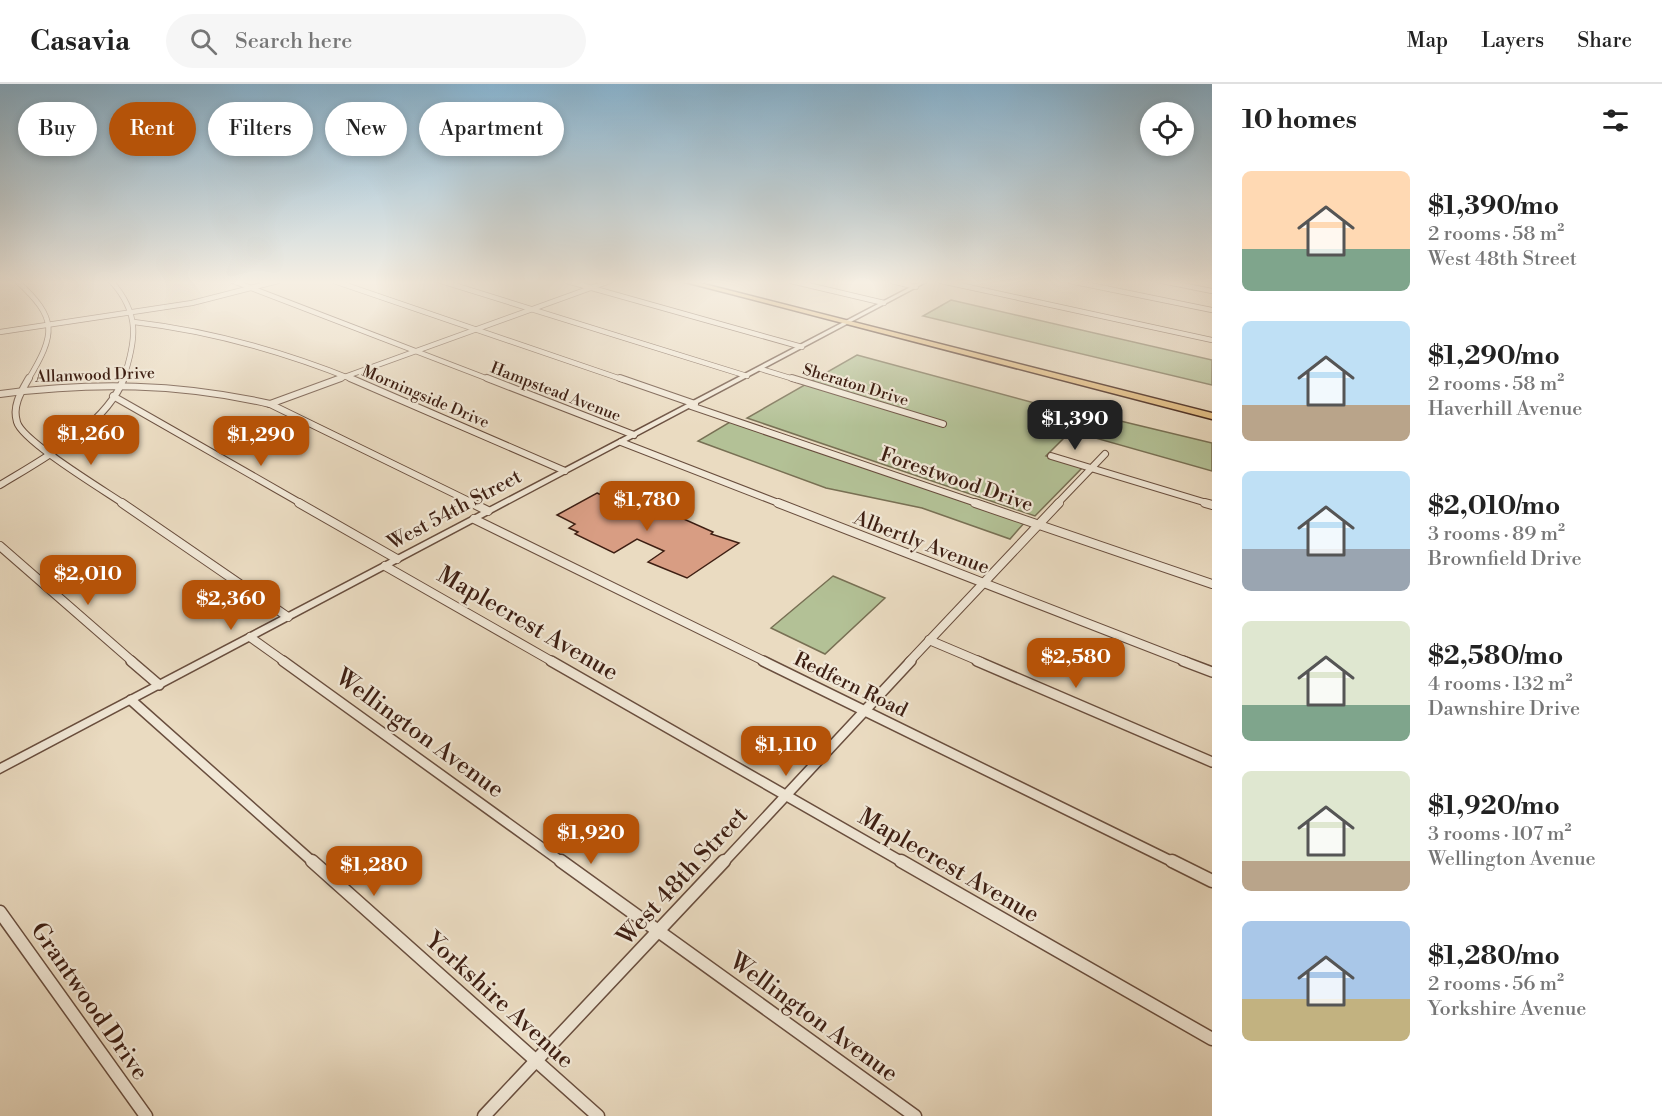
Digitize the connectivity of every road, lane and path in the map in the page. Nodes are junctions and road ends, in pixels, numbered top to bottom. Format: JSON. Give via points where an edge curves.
{"nodes":[{"id":1,"x":19,"y":329,"type":"edge"},
{"id":2,"x":47,"y":329,"type":"edge"},
{"id":3,"x":134,"y":329,"type":"edge"},
{"id":4,"x":191,"y":329,"type":"edge"},
{"id":5,"x":359,"y":329,"type":"edge"},
{"id":6,"x":597,"y":329,"type":"edge"},
{"id":7,"x":739,"y":329,"type":"edge"},
{"id":8,"x":835,"y":329,"type":"edge"},
{"id":9,"x":871,"y":329,"type":"edge"},
{"id":10,"x":1162,"y":329,"type":"edge"},
{"id":11,"x":477,"y":330,"type":"joint"},
{"id":12,"x":0,"y":332,"type":"edge"},
{"id":13,"x":1212,"y":340,"type":"edge"},
{"id":14,"x":802,"y":347,"type":"junction"},
{"id":15,"x":416,"y":351,"type":"junction"},
{"id":16,"x":761,"y":369,"type":"junction"},
{"id":17,"x":347,"y":376,"type":"junction"},
{"id":18,"x":747,"y":376,"type":"junction"},
{"id":19,"x":122,"y":383,"type":"junction"},
{"id":20,"x":23,"y":391,"type":"junction"},
{"id":21,"x":0,"y":394,"type":"edge"},
{"id":22,"x":113,"y":396,"type":"junction"},
{"id":23,"x":270,"y":404,"type":"junction"},
{"id":24,"x":693,"y":405,"type":"junction"},
{"id":25,"x":1212,"y":416,"type":"edge"},
{"id":26,"x":943,"y":424,"type":"dead end"},
{"id":27,"x":634,"y":435,"type":"junction"},
{"id":28,"x":621,"y":442,"type":"junction"},
{"id":29,"x":51,"y":454,"type":"junction"},
{"id":30,"x":1105,"y":454,"type":"dead end"},
{"id":31,"x":1051,"y":456,"type":"dead end"},
{"id":32,"x":1092,"y":469,"type":"junction"},
{"id":33,"x":565,"y":471,"type":"junction"},
{"id":34,"x":0,"y":485,"type":"edge"},
{"id":35,"x":1212,"y":505,"type":"edge"},
{"id":36,"x":488,"y":512,"type":"junction"},
{"id":37,"x":474,"y":519,"type":"junction"},
{"id":38,"x":1039,"y":524,"type":"junction"},
{"id":39,"x":0,"y":546,"type":"edge"},
{"id":40,"x":397,"y":559,"type":"junction"},
{"id":41,"x":385,"y":566,"type":"junction"},
{"id":42,"x":983,"y":583,"type":"junction"},
{"id":43,"x":1212,"y":584,"type":"edge"},
{"id":44,"x":288,"y":616,"type":"junction"},
{"id":45,"x":250,"y":637,"type":"junction"},
{"id":46,"x":929,"y":640,"type":"junction"},
{"id":47,"x":1212,"y":672,"type":"edge"},
{"id":48,"x":159,"y":685,"type":"junction"},
{"id":49,"x":131,"y":700,"type":"junction"},
{"id":50,"x":866,"y":711,"type":"junction"},
{"id":51,"x":1212,"y":762,"type":"edge"},
{"id":52,"x":0,"y":769,"type":"edge"},
{"id":53,"x":787,"y":796,"type":"junction"},
{"id":54,"x":1212,"y":881,"type":"edge"},
{"id":55,"x":0,"y":912,"type":"edge"},
{"id":56,"x":659,"y":931,"type":"junction"},
{"id":57,"x":1212,"y":1039,"type":"edge"},
{"id":58,"x":537,"y":1061,"type":"junction"},
{"id":59,"x":146,"y":1116,"type":"edge"},
{"id":60,"x":484,"y":1116,"type":"edge"},
{"id":61,"x":598,"y":1116,"type":"edge"},
{"id":62,"x":915,"y":1116,"type":"edge"}],
"edges":[{"from":1,"to":12,"type":"street"},
{"from":2,"to":20,"type":"street","via":[[41,360]]},
{"from":3,"to":19,"type":"street"},
{"from":4,"to":17,"type":"street","name":"Morningside Drive","via":[[259,344]]},
{"from":5,"to":15,"type":"street","name":"Hampstead Avenue"},
{"from":6,"to":18,"type":"street"},
{"from":7,"to":14,"type":"street"},
{"from":8,"to":14,"type":"street","name":"West 54th Street"},
{"from":9,"to":25,"type":"main road"},
{"from":10,"to":13,"type":"street"},
{"from":11,"to":15,"type":"street"},
{"from":11,"to":24,"type":"street","name":"Forestwood Drive"},
{"from":14,"to":16,"type":"street","name":"West 54th Street"},
{"from":15,"to":17,"type":"street"},
{"from":15,"to":27,"type":"street","name":"Hampstead Avenue"},
{"from":16,"to":18,"type":"street","name":"West 54th Street"},
{"from":16,"to":26,"type":"street","name":"Sheraton Drive"},
{"from":17,"to":23,"type":"street"},
{"from":17,"to":33,"type":"street","name":"Morningside Drive"},
{"from":18,"to":24,"type":"street","name":"West 54th Street"},
{"from":19,"to":20,"type":"street","name":"Allanwood Drive"},
{"from":19,"to":22,"type":"street"},
{"from":19,"to":23,"type":"street","name":"Allanwood Drive","via":[[195,388]]},
{"from":20,"to":21,"type":"street","name":"Allanwood Drive"},
{"from":20,"to":29,"type":"street","via":[[16,406],[16,423]]},
{"from":22,"to":29,"type":"street","via":[[78,433]]},
{"from":22,"to":40,"type":"street"},
{"from":23,"to":36,"type":"street","name":"Allanwood Drive"},
{"from":24,"to":27,"type":"street","name":"West 54th Street"},
{"from":24,"to":38,"type":"street","name":"Forestwood Drive"},
{"from":27,"to":28,"type":"street","name":"West 54th Street"},
{"from":28,"to":33,"type":"street","name":"West 54th Street"},
{"from":28,"to":42,"type":"street","name":"Albertly Avenue"},
{"from":29,"to":34,"type":"street"},
{"from":29,"to":44,"type":"street"},
{"from":30,"to":32,"type":"street","name":"West 48th Street"},
{"from":31,"to":32,"type":"street"},
{"from":32,"to":35,"type":"street"},
{"from":32,"to":38,"type":"street","name":"West 48th Street"},
{"from":33,"to":36,"type":"street","name":"West 54th Street"},
{"from":36,"to":37,"type":"street","name":"West 54th Street"},
{"from":37,"to":40,"type":"street","name":"West 54th Street"},
{"from":37,"to":50,"type":"street","name":"Redfern Road"},
{"from":38,"to":42,"type":"street","name":"West 48th Street"},
{"from":38,"to":43,"type":"street","name":"Forestwood Drive"},
{"from":39,"to":48,"type":"street"},
{"from":40,"to":41,"type":"street","name":"West 54th Street"},
{"from":41,"to":44,"type":"street","name":"West 54th Street"},
{"from":41,"to":53,"type":"street","name":"Maplecrest Avenue"},
{"from":42,"to":46,"type":"street","name":"West 48th Street"},
{"from":42,"to":47,"type":"street","name":"Albertly Avenue"},
{"from":44,"to":45,"type":"street","name":"West 54th Street"},
{"from":45,"to":48,"type":"street","name":"West 54th Street"},
{"from":45,"to":56,"type":"street","name":"Wellington Avenue"},
{"from":46,"to":50,"type":"street","name":"West 48th Street"},
{"from":46,"to":51,"type":"street"},
{"from":48,"to":49,"type":"street","name":"West 54th Street"},
{"from":49,"to":52,"type":"street","name":"West 54th Street"},
{"from":49,"to":58,"type":"street","name":"Yorkshire Avenue"},
{"from":50,"to":53,"type":"street","name":"West 48th Street"},
{"from":50,"to":54,"type":"street","name":"Redfern Road"},
{"from":53,"to":56,"type":"street","name":"West 48th Street"},
{"from":53,"to":57,"type":"street","name":"Maplecrest Avenue"},
{"from":55,"to":59,"type":"street","name":"Grantwood Drive"},
{"from":56,"to":58,"type":"street","name":"West 48th Street"},
{"from":56,"to":62,"type":"street","name":"Wellington Avenue"},
{"from":58,"to":60,"type":"street","name":"West 48th Street"},
{"from":58,"to":61,"type":"street","name":"Yorkshire Avenue"}]}
